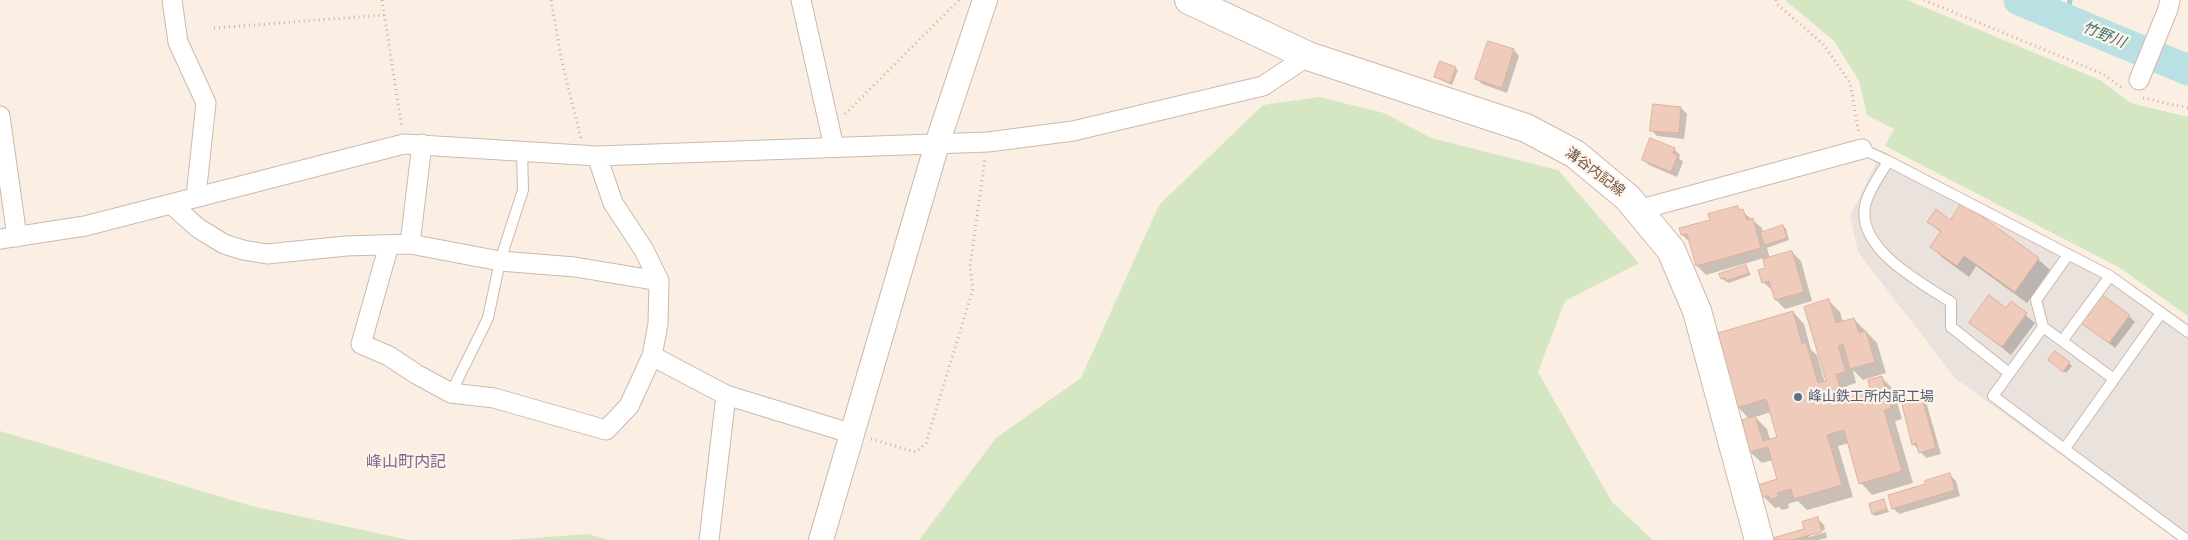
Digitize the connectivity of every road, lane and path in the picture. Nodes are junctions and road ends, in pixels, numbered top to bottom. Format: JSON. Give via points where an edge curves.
{"nodes":[{"id":1,"x":172,"y":0,"type":"edge"},
{"id":2,"x":382,"y":0,"type":"edge"},
{"id":3,"x":551,"y":0,"type":"edge"},
{"id":4,"x":801,"y":0,"type":"edge"},
{"id":5,"x":959,"y":0,"type":"edge"},
{"id":6,"x":985,"y":0,"type":"edge"},
{"id":7,"x":1189,"y":0,"type":"edge"},
{"id":8,"x":1776,"y":0,"type":"edge"},
{"id":9,"x":1924,"y":0,"type":"edge"},
{"id":10,"x":2169,"y":5,"type":"edge"},
{"id":11,"x":384,"y":15,"type":"junction"},
{"id":12,"x":214,"y":28,"type":"dead end"},
{"id":13,"x":1308,"y":56,"type":"junction"},
{"id":14,"x":2136,"y":89,"type":"junction"},
{"id":15,"x":2188,"y":108,"type":"edge"},
{"id":16,"x":0,"y":116,"type":"edge"},
{"id":17,"x":830,"y":128,"type":"junction"},
{"id":18,"x":988,"y":142,"type":"junction"},
{"id":19,"x":413,"y":144,"type":"junction"},
{"id":20,"x":937,"y":144,"type":"junction"},
{"id":21,"x":834,"y":147,"type":"junction"},
{"id":22,"x":1862,"y":149,"type":"junction"},
{"id":23,"x":522,"y":150,"type":"junction"},
{"id":24,"x":591,"y":155,"type":"junction"},
{"id":25,"x":1888,"y":161,"type":"junction"},
{"id":26,"x":196,"y":196,"type":"junction"},
{"id":27,"x":171,"y":204,"type":"junction"},
{"id":28,"x":1638,"y":210,"type":"junction"},
{"id":29,"x":9,"y":238,"type":"edge"},
{"id":30,"x":410,"y":244,"type":"junction"},
{"id":31,"x":389,"y":245,"type":"junction"},
{"id":32,"x":2068,"y":255,"type":"junction"},
{"id":33,"x":500,"y":261,"type":"junction"},
{"id":34,"x":2110,"y":276,"type":"junction"},
{"id":35,"x":659,"y":281,"type":"junction"},
{"id":36,"x":2161,"y":313,"type":"junction"},
{"id":37,"x":2043,"y":327,"type":"junction"},
{"id":38,"x":2188,"y":332,"type":"edge"},
{"id":39,"x":2062,"y":341,"type":"junction"},
{"id":40,"x":652,"y":356,"type":"junction"},
{"id":41,"x":2009,"y":374,"type":"junction"},
{"id":42,"x":2114,"y":379,"type":"junction"},
{"id":43,"x":451,"y":393,"type":"junction"},
{"id":44,"x":726,"y":395,"type":"junction"},
{"id":45,"x":853,"y":434,"type":"junction"},
{"id":46,"x":2065,"y":448,"type":"junction"},
{"id":47,"x":709,"y":540,"type":"edge"},
{"id":48,"x":821,"y":540,"type":"edge"},
{"id":49,"x":1759,"y":540,"type":"edge"},
{"id":50,"x":2187,"y":540,"type":"edge"}],
"edges":[{"from":1,"to":26,"type":"street","via":[[178,42],[206,103]]},
{"from":2,"to":11,"type":"path"},
{"from":3,"to":24,"type":"path","via":[[562,62]]},
{"from":4,"to":17,"type":"street"},
{"from":5,"to":17,"type":"path"},
{"from":6,"to":20,"type":"street"},
{"from":7,"to":13,"type":"main road","name":"溝谷内記線"},
{"from":8,"to":22,"type":"path","via":[[1824,45],[1850,84]]},
{"from":9,"to":14,"type":"path"},
{"from":10,"to":14,"type":"street"},
{"from":11,"to":12,"type":"path"},
{"from":11,"to":19,"type":"path"},
{"from":13,"to":18,"type":"street","via":[[1263,86],[1073,130]]},
{"from":13,"to":28,"type":"main road","name":"溝谷内記線","via":[[1526,128],[1575,154]]},
{"from":14,"to":15,"type":"path"},
{"from":16,"to":29,"type":"street"},
{"from":17,"to":21,"type":"street"},
{"from":18,"to":20,"type":"street"},
{"from":18,"to":45,"type":"path","via":[[970,266],[973,288],[926,443],[916,452]]},
{"from":19,"to":23,"type":"street"},
{"from":19,"to":26,"type":"street"},
{"from":19,"to":30,"type":"street"},
{"from":20,"to":21,"type":"street"},
{"from":20,"to":45,"type":"street"},
{"from":21,"to":24,"type":"street"},
{"from":22,"to":25,"type":"lane"},
{"from":22,"to":28,"type":"street"},
{"from":23,"to":24,"type":"street"},
{"from":23,"to":33,"type":"lane","via":[[523,190]]},
{"from":24,"to":35,"type":"street","via":[[614,203]]},
{"from":25,"to":32,"type":"lane"},
{"from":25,"to":41,"type":"lane","via":[[1866,202],[1865,223],[1871,239],[1884,256],[1951,302],[1951,327]]},
{"from":26,"to":27,"type":"street"},
{"from":27,"to":29,"type":"street","via":[[85,226]]},
{"from":27,"to":31,"type":"street","via":[[198,228],[224,244],[243,250],[267,254]]},
{"from":28,"to":49,"type":"main road","name":"溝谷内記線","via":[[1671,250],[1697,311]]},
{"from":30,"to":31,"type":"street"},
{"from":30,"to":33,"type":"street"},
{"from":31,"to":43,"type":"street","via":[[360,344],[389,356]]},
{"from":32,"to":34,"type":"lane"},
{"from":32,"to":37,"type":"lane","via":[[2036,300]]},
{"from":33,"to":35,"type":"street","via":[[575,267]]},
{"from":33,"to":43,"type":"lane","via":[[488,318]]},
{"from":34,"to":36,"type":"lane"},
{"from":34,"to":39,"type":"lane"},
{"from":35,"to":40,"type":"street","via":[[658,324]]},
{"from":36,"to":38,"type":"lane"},
{"from":36,"to":42,"type":"lane"},
{"from":37,"to":39,"type":"lane"},
{"from":37,"to":41,"type":"lane"},
{"from":39,"to":42,"type":"lane"},
{"from":40,"to":43,"type":"street","via":[[629,406],[606,430],[494,398]]},
{"from":40,"to":44,"type":"street"},
{"from":41,"to":46,"type":"lane","via":[[1993,396]]},
{"from":42,"to":46,"type":"lane"},
{"from":44,"to":45,"type":"street"},
{"from":44,"to":47,"type":"street"},
{"from":45,"to":48,"type":"street"},
{"from":46,"to":50,"type":"lane"}]}
